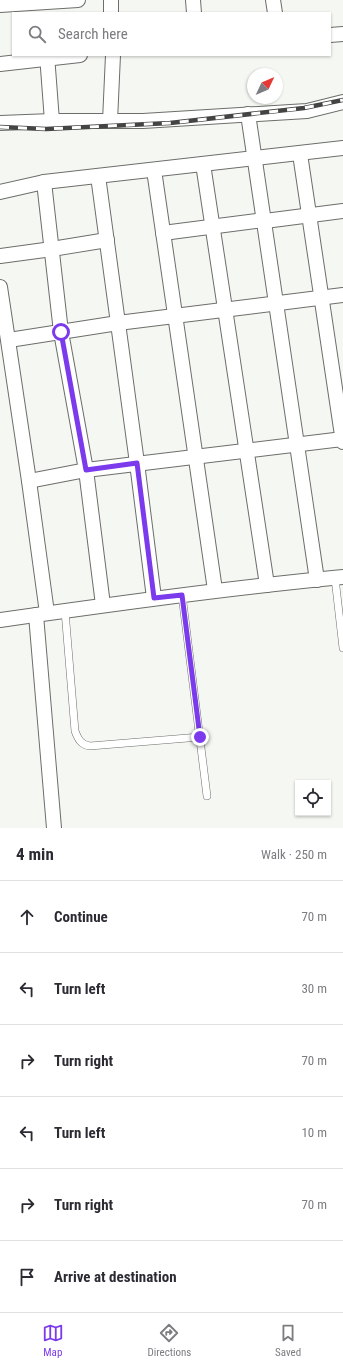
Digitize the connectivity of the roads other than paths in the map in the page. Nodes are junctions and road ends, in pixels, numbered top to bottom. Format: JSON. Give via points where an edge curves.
{"nodes":[{"id":1,"x":78,"y":0,"type":"edge"},
{"id":2,"x":111,"y":0,"type":"edge"},
{"id":3,"x":193,"y":0,"type":"edge"},
{"id":4,"x":274,"y":0,"type":"edge"},
{"id":5,"x":0,"y":5,"type":"edge"},
{"id":6,"x":42,"y":5,"type":"edge"},
{"id":7,"x":112,"y":12,"type":"edge"},
{"id":8,"x":194,"y":12,"type":"edge"},
{"id":9,"x":275,"y":12,"type":"edge"},
{"id":10,"x":343,"y":34,"type":"edge"},
{"id":11,"x":331,"y":35,"type":"edge"},
{"id":12,"x":64,"y":56,"type":"edge"},
{"id":13,"x":113,"y":56,"type":"edge"},
{"id":14,"x":47,"y":57,"type":"edge"},
{"id":15,"x":0,"y":64,"type":"edge"},
{"id":16,"x":343,"y":102,"type":"edge"},
{"id":17,"x":248,"y":114,"type":"junction"},
{"id":18,"x":52,"y":121,"type":"junction"},
{"id":19,"x":110,"y":121,"type":"junction"},
{"id":20,"x":0,"y":123,"type":"edge"},
{"id":21,"x":343,"y":148,"type":"edge"},
{"id":22,"x":300,"y":154,"type":"junction"},
{"id":23,"x":255,"y":158,"type":"junction"},
{"id":24,"x":203,"y":164,"type":"junction"},
{"id":25,"x":154,"y":170,"type":"junction"},
{"id":26,"x":98,"y":176,"type":"junction"},
{"id":27,"x":44,"y":182,"type":"junction"},
{"id":28,"x":0,"y":192,"type":"edge"},
{"id":29,"x":343,"y":211,"type":"edge"},
{"id":30,"x":309,"y":216,"type":"junction"},
{"id":31,"x":264,"y":220,"type":"junction"},
{"id":32,"x":213,"y":226,"type":"junction"},
{"id":33,"x":164,"y":234,"type":"junction"},
{"id":34,"x":107,"y":240,"type":"junction"},
{"id":35,"x":52,"y":249,"type":"junction"},
{"id":36,"x":0,"y":256,"type":"edge"},
{"id":37,"x":0,"y":287,"type":"edge"},
{"id":38,"x":343,"y":295,"type":"edge"},
{"id":39,"x":322,"y":298,"type":"junction"},
{"id":40,"x":276,"y":304,"type":"junction"},
{"id":41,"x":225,"y":310,"type":"junction"},
{"id":42,"x":175,"y":316,"type":"junction"},
{"id":43,"x":118,"y":323,"type":"junction"},
{"id":44,"x":61,"y":332,"type":"junction"},
{"id":45,"x":8,"y":340,"type":"junction"},
{"id":46,"x":343,"y":440,"type":"edge"},
{"id":47,"x":297,"y":444,"type":"junction"},
{"id":48,"x":247,"y":450,"type":"junction"},
{"id":49,"x":196,"y":456,"type":"junction"},
{"id":50,"x":137,"y":463,"type":"junction"},
{"id":51,"x":86,"y":470,"type":"junction"},
{"id":52,"x":29,"y":481,"type":"junction"},
{"id":53,"x":339,"y":578,"type":"edge"},
{"id":54,"x":317,"y":580,"type":"junction"},
{"id":55,"x":267,"y":585,"type":"junction"},
{"id":56,"x":215,"y":590,"type":"junction"},
{"id":57,"x":182,"y":595,"type":"junction"},
{"id":58,"x":154,"y":598,"type":"junction"},
{"id":59,"x":103,"y":605,"type":"junction"},
{"id":60,"x":65,"y":611,"type":"junction"},
{"id":61,"x":41,"y":614,"type":"junction"},
{"id":62,"x":0,"y":620,"type":"edge"},
{"id":63,"x":343,"y":648,"type":"edge"},
{"id":64,"x":200,"y":737,"type":"junction"},
{"id":65,"x":207,"y":796,"type":"dead end"},
{"id":66,"x":54,"y":828,"type":"edge"}],
"edges":[{"from":1,"to":6,"type":"street"},
{"from":2,"to":7,"type":"street"},
{"from":3,"to":8,"type":"street"},
{"from":4,"to":9,"type":"street"},
{"from":5,"to":6,"type":"street"},
{"from":10,"to":11,"type":"street"},
{"from":12,"to":14,"type":"street"},
{"from":13,"to":19,"type":"street"},
{"from":14,"to":15,"type":"street"},
{"from":14,"to":18,"type":"street"},
{"from":16,"to":17,"type":"street","via":[[307,111]]},
{"from":17,"to":19,"type":"street"},
{"from":17,"to":23,"type":"street"},
{"from":18,"to":19,"type":"street"},
{"from":18,"to":20,"type":"street"},
{"from":21,"to":22,"type":"street"},
{"from":22,"to":23,"type":"street"},
{"from":22,"to":30,"type":"street"},
{"from":23,"to":24,"type":"street"},
{"from":23,"to":31,"type":"street"},
{"from":24,"to":25,"type":"street"},
{"from":24,"to":32,"type":"street"},
{"from":25,"to":26,"type":"street"},
{"from":25,"to":33,"type":"street"},
{"from":26,"to":27,"type":"street"},
{"from":26,"to":34,"type":"street"},
{"from":27,"to":28,"type":"street"},
{"from":27,"to":35,"type":"street"},
{"from":29,"to":30,"type":"street"},
{"from":30,"to":31,"type":"street"},
{"from":30,"to":39,"type":"street"},
{"from":31,"to":32,"type":"street"},
{"from":31,"to":40,"type":"street"},
{"from":32,"to":33,"type":"street"},
{"from":32,"to":41,"type":"street"},
{"from":33,"to":42,"type":"street"},
{"from":34,"to":35,"type":"street"},
{"from":34,"to":43,"type":"street"},
{"from":35,"to":36,"type":"street"},
{"from":35,"to":44,"type":"street"},
{"from":37,"to":45,"type":"street"},
{"from":38,"to":39,"type":"street"},
{"from":39,"to":40,"type":"street"},
{"from":39,"to":46,"type":"street"},
{"from":40,"to":41,"type":"street"},
{"from":40,"to":47,"type":"street"},
{"from":41,"to":42,"type":"street"},
{"from":41,"to":48,"type":"street"},
{"from":42,"to":43,"type":"street"},
{"from":42,"to":49,"type":"street"},
{"from":43,"to":44,"type":"street"},
{"from":43,"to":50,"type":"street"},
{"from":44,"to":45,"type":"street"},
{"from":44,"to":51,"type":"street"},
{"from":45,"to":52,"type":"street"},
{"from":46,"to":47,"type":"street"},
{"from":47,"to":48,"type":"street"},
{"from":47,"to":54,"type":"street"},
{"from":48,"to":49,"type":"street"},
{"from":48,"to":55,"type":"street"},
{"from":49,"to":50,"type":"street"},
{"from":49,"to":56,"type":"street"},
{"from":50,"to":51,"type":"street"},
{"from":50,"to":58,"type":"street"},
{"from":51,"to":52,"type":"street"},
{"from":51,"to":59,"type":"street"},
{"from":52,"to":61,"type":"street"},
{"from":53,"to":54,"type":"street"},
{"from":53,"to":63,"type":"lane"},
{"from":54,"to":55,"type":"street"},
{"from":55,"to":56,"type":"street"},
{"from":56,"to":57,"type":"street"},
{"from":57,"to":58,"type":"street"},
{"from":57,"to":64,"type":"lane"},
{"from":58,"to":59,"type":"street"},
{"from":59,"to":60,"type":"street"},
{"from":60,"to":61,"type":"street"},
{"from":60,"to":64,"type":"lane","via":[[76,731],[82,744],[90,746]]},
{"from":61,"to":62,"type":"street"},
{"from":61,"to":66,"type":"street"},
{"from":64,"to":65,"type":"lane"}]}
